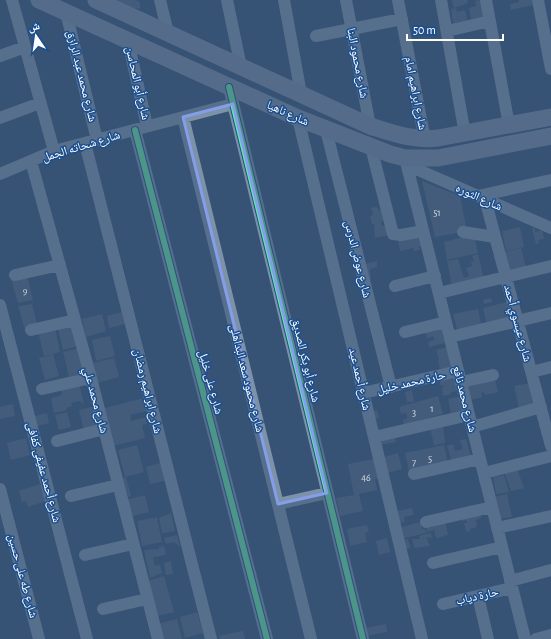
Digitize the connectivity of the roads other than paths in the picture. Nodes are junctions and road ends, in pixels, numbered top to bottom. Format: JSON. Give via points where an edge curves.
{"nodes":[{"id":1,"x":12,"y":0,"type":"edge"},
{"id":2,"x":39,"y":0,"type":"edge"},
{"id":3,"x":160,"y":0,"type":"edge"},
{"id":4,"x":227,"y":0,"type":"edge"},
{"id":5,"x":284,"y":0,"type":"edge"},
{"id":6,"x":346,"y":0,"type":"edge"},
{"id":7,"x":398,"y":0,"type":"edge"},
{"id":8,"x":441,"y":0,"type":"edge"},
{"id":9,"x":486,"y":0,"type":"edge"},
{"id":10,"x":538,"y":0,"type":"edge"},
{"id":11,"x":100,"y":1,"type":"edge"},
{"id":12,"x":66,"y":12,"type":"junction"},
{"id":13,"x":402,"y":19,"type":"junction"},
{"id":14,"x":490,"y":21,"type":"junction"},
{"id":15,"x":351,"y":29,"type":"junction"},
{"id":16,"x":447,"y":31,"type":"junction"},
{"id":17,"x":168,"y":33,"type":"junction"},
{"id":18,"x":316,"y":36,"type":"dead end"},
{"id":19,"x":128,"y":40,"type":"junction"},
{"id":20,"x":25,"y":47,"type":"junction"},
{"id":21,"x":0,"y":56,"type":"edge"},
{"id":22,"x":246,"y":69,"type":"junction"},
{"id":23,"x":551,"y":69,"type":"edge"},
{"id":24,"x":234,"y":94,"type":"junction"},
{"id":25,"x":301,"y":94,"type":"junction"},
{"id":26,"x":40,"y":103,"type":"junction"},
{"id":27,"x":184,"y":117,"type":"junction"},
{"id":28,"x":551,"y":117,"type":"edge"},
{"id":29,"x":0,"y":118,"type":"edge"},
{"id":30,"x":298,"y":118,"type":"junction"},
{"id":31,"x":510,"y":125,"type":"junction"},
{"id":32,"x":147,"y":126,"type":"junction"},
{"id":33,"x":370,"y":126,"type":"junction"},
{"id":34,"x":135,"y":130,"type":"junction"},
{"id":35,"x":326,"y":130,"type":"junction"},
{"id":36,"x":465,"y":134,"type":"junction"},
{"id":37,"x":551,"y":136,"type":"edge"},
{"id":38,"x":417,"y":139,"type":"junction"},
{"id":39,"x":97,"y":140,"type":"junction"},
{"id":40,"x":85,"y":143,"type":"junction"},
{"id":41,"x":371,"y":147,"type":"junction"},
{"id":42,"x":54,"y":151,"type":"junction"},
{"id":43,"x":31,"y":161,"type":"junction"},
{"id":44,"x":406,"y":162,"type":"junction"},
{"id":45,"x":0,"y":174,"type":"edge"},
{"id":46,"x":551,"y":180,"type":"edge"},
{"id":47,"x":482,"y":197,"type":"junction"},
{"id":48,"x":551,"y":228,"type":"edge"},
{"id":49,"x":424,"y":231,"type":"junction"},
{"id":50,"x":463,"y":232,"type":"dead end"},
{"id":51,"x":495,"y":237,"type":"junction"},
{"id":52,"x":60,"y":265,"type":"junction"},
{"id":53,"x":551,"y":266,"type":"edge"},
{"id":54,"x":15,"y":275,"type":"dead end"},
{"id":55,"x":435,"y":276,"type":"junction"},
{"id":56,"x":506,"y":277,"type":"junction"},
{"id":57,"x":395,"y":286,"type":"dead end"},
{"id":58,"x":439,"y":293,"type":"junction"},
{"id":59,"x":0,"y":305,"type":"edge"},
{"id":60,"x":551,"y":313,"type":"edge"},
{"id":61,"x":75,"y":320,"type":"junction"},
{"id":62,"x":517,"y":321,"type":"junction"},
{"id":63,"x":446,"y":322,"type":"junction"},
{"id":64,"x":31,"y":330,"type":"dead end"},
{"id":65,"x":405,"y":332,"type":"dead end"},
{"id":66,"x":450,"y":337,"type":"junction"},
{"id":67,"x":551,"y":367,"type":"edge"},
{"id":68,"x":532,"y":372,"type":"junction"},
{"id":69,"x":493,"y":375,"type":"dead end"},
{"id":70,"x":460,"y":377,"type":"junction"},
{"id":71,"x":91,"y":378,"type":"junction"},
{"id":72,"x":391,"y":387,"type":"junction"},
{"id":73,"x":42,"y":389,"type":"dead end"},
{"id":74,"x":363,"y":393,"type":"junction"},
{"id":75,"x":541,"y":407,"type":"junction"},
{"id":76,"x":471,"y":421,"type":"junction"},
{"id":77,"x":548,"y":422,"type":"edge"},
{"id":78,"x":104,"y":429,"type":"junction"},
{"id":79,"x":374,"y":437,"type":"junction"},
{"id":80,"x":57,"y":441,"type":"dead end"},
{"id":81,"x":551,"y":446,"type":"edge"},
{"id":82,"x":551,"y":456,"type":"edge"},
{"id":83,"x":480,"y":459,"type":"junction"},
{"id":84,"x":484,"y":473,"type":"junction"},
{"id":85,"x":414,"y":474,"type":"dead end"},
{"id":86,"x":118,"y":485,"type":"junction"},
{"id":87,"x":0,"y":489,"type":"edge"},
{"id":88,"x":327,"y":493,"type":"junction"},
{"id":89,"x":71,"y":496,"type":"dead end"},
{"id":90,"x":278,"y":504,"type":"junction"},
{"id":91,"x":492,"y":507,"type":"junction"},
{"id":92,"x":551,"y":516,"type":"edge"},
{"id":93,"x":426,"y":522,"type":"dead end"},
{"id":94,"x":497,"y":528,"type":"junction"},
{"id":95,"x":133,"y":544,"type":"junction"},
{"id":96,"x":502,"y":547,"type":"junction"},
{"id":97,"x":85,"y":555,"type":"dead end"},
{"id":98,"x":433,"y":563,"type":"dead end"},
{"id":99,"x":551,"y":570,"type":"edge"},
{"id":100,"x":511,"y":585,"type":"junction"},
{"id":101,"x":478,"y":596,"type":"junction"},
{"id":102,"x":147,"y":599,"type":"junction"},
{"id":103,"x":442,"y":604,"type":"dead end"},
{"id":104,"x":103,"y":610,"type":"dead end"},
{"id":105,"x":551,"y":635,"type":"edge"},
{"id":106,"x":39,"y":639,"type":"edge"},
{"id":107,"x":88,"y":639,"type":"edge"},
{"id":108,"x":158,"y":639,"type":"edge"},
{"id":109,"x":211,"y":639,"type":"edge"},
{"id":110,"x":267,"y":639,"type":"edge"},
{"id":111,"x":311,"y":639,"type":"edge"},
{"id":112,"x":363,"y":639,"type":"edge"},
{"id":113,"x":422,"y":639,"type":"edge"},
{"id":114,"x":488,"y":639,"type":"edge"},
{"id":115,"x":525,"y":639,"type":"edge"},
{"id":116,"x":536,"y":639,"type":"edge"}],
"edges":[{"from":1,"to":20,"type":"street"},
{"from":2,"to":12,"type":"main road","name":"شارع ناهيا"},
{"from":3,"to":17,"type":"street"},
{"from":4,"to":22,"type":"street"},
{"from":5,"to":25,"type":"street"},
{"from":6,"to":15,"type":"street","name":"شارع محمود البنا"},
{"from":7,"to":13,"type":"street","name":"شارع ابراهيم امام"},
{"from":8,"to":16,"type":"street"},
{"from":9,"to":14,"type":"street"},
{"from":10,"to":23,"type":"street"},
{"from":11,"to":17,"type":"main road","name":"شارع ناهيا"},
{"from":12,"to":19,"type":"main road","name":"شارع ناهيا"},
{"from":12,"to":39,"type":"street","name":"شارع محمد عبد الرازق"},
{"from":13,"to":15,"type":"street"},
{"from":13,"to":38,"type":"street","name":"شارع ابراهيم امام"},
{"from":14,"to":16,"type":"street"},
{"from":14,"to":31,"type":"street"},
{"from":15,"to":18,"type":"street"},
{"from":15,"to":33,"type":"street","name":"شارع محمود البنا"},
{"from":16,"to":36,"type":"street"},
{"from":17,"to":22,"type":"main road","name":"شارع ناهيا"},
{"from":19,"to":24,"type":"main road","name":"شارع ناهيا"},
{"from":19,"to":32,"type":"street","name":"شارع أبو المحاسن"},
{"from":20,"to":21,"type":"street"},
{"from":20,"to":26,"type":"street"},
{"from":22,"to":24,"type":"main road"},
{"from":22,"to":25,"type":"main road","name":"شارع ناهيا"},
{"from":24,"to":27,"type":"street","name":"شارع شحاته الجمل"},
{"from":24,"to":30,"type":"main road","name":"شارع ناهيا"},
{"from":24,"to":88,"type":"street","name":"شارع أبو بكر الصديق"},
{"from":25,"to":33,"type":"main road","name":"شارع ناهيا"},
{"from":26,"to":29,"type":"street"},
{"from":26,"to":42,"type":"street"},
{"from":27,"to":32,"type":"street","name":"شارع شحاته الجمل"},
{"from":27,"to":90,"type":"street","name":"شارع محمود سعد البداهلى"},
{"from":28,"to":31,"type":"main road","name":"شارع ناهيا"},
{"from":30,"to":35,"type":"main road","name":"شارع ناهيا"},
{"from":30,"to":74,"type":"street","name":"شارع أحمد عيد"},
{"from":31,"to":36,"type":"main road","name":"شارع ناهيا"},
{"from":32,"to":34,"type":"street","name":"شارع شحاته الجمل"},
{"from":33,"to":38,"type":"main road","name":"شارع ناهيا"},
{"from":34,"to":39,"type":"street","name":"شارع شحاته الجمل"},
{"from":34,"to":110,"type":"street","name":"شارع على خليل"},
{"from":35,"to":41,"type":"main road","name":"شارع ناهيا"},
{"from":35,"to":72,"type":"street","name":"شارع عوض الدرس"},
{"from":36,"to":38,"type":"main road","name":"شارع ناهيا"},
{"from":37,"to":44,"type":"main road","name":"شارع ناهيا"},
{"from":38,"to":44,"type":"main road"},
{"from":39,"to":40,"type":"street","name":"شارع شحاته الجمل"},
{"from":40,"to":42,"type":"street","name":"شارع شحاته الجمل"},
{"from":40,"to":109,"type":"street","name":"شارع ابراهيم رمضان"},
{"from":41,"to":44,"type":"main road","name":"شارع ناهيا"},
{"from":41,"to":49,"type":"street","via":[[393,234]]},
{"from":42,"to":43,"type":"street","name":"شارع شحاته الجمل"},
{"from":43,"to":45,"type":"street","name":"شارع شحاته الجمل"},
{"from":43,"to":52,"type":"street","name":"شارع محمد علي"},
{"from":44,"to":47,"type":"street","name":"شارع الثوره"},
{"from":44,"to":49,"type":"street","name":"شارع محمد نافع"},
{"from":46,"to":47,"type":"street"},
{"from":47,"to":48,"type":"street","name":"شارع الثوره"},
{"from":47,"to":51,"type":"street","name":"شارع عيسوي أحمد"},
{"from":49,"to":55,"type":"street","name":"شارع محمد نافع"},
{"from":50,"to":51,"type":"street"},
{"from":51,"to":56,"type":"street","name":"شارع عيسوي أحمد"},
{"from":52,"to":54,"type":"street"},
{"from":52,"to":61,"type":"street","name":"شارع محمد علي"},
{"from":53,"to":56,"type":"street"},
{"from":55,"to":57,"type":"street"},
{"from":55,"to":58,"type":"street","name":"شارع محمد نافع"},
{"from":56,"to":58,"type":"street"},
{"from":56,"to":62,"type":"street","name":"شارع عيسوي أحمد"},
{"from":58,"to":63,"type":"street","name":"شارع محمد نافع"},
{"from":59,"to":107,"type":"street","name":"شارع أحمد عفيفى كفافى"},
{"from":60,"to":62,"type":"street"},
{"from":61,"to":64,"type":"street"},
{"from":61,"to":71,"type":"street","name":"شارع محمد علي"},
{"from":62,"to":66,"type":"street"},
{"from":62,"to":68,"type":"street","name":"شارع عيسوي أحمد"},
{"from":63,"to":65,"type":"street"},
{"from":63,"to":66,"type":"street","name":"شارع محمد نافع"},
{"from":66,"to":70,"type":"street","name":"شارع محمد نافع"},
{"from":67,"to":68,"type":"street"},
{"from":68,"to":75,"type":"street","name":"شارع عيسوي أحمد"},
{"from":69,"to":70,"type":"street","name":"حارة محمد خليل"},
{"from":70,"to":72,"type":"street","name":"حارة محمد خليل"},
{"from":70,"to":76,"type":"street","name":"شارع محمد نافع"},
{"from":71,"to":73,"type":"street"},
{"from":71,"to":78,"type":"street","name":"شارع محمد علي"},
{"from":72,"to":74,"type":"street","name":"حارة محمد خليل"},
{"from":74,"to":79,"type":"street","name":"شارع أحمد عيد"},
{"from":75,"to":76,"type":"street"},
{"from":75,"to":77,"type":"street","name":"شارع عيسوي أحمد"},
{"from":76,"to":79,"type":"street"},
{"from":76,"to":83,"type":"street","name":"شارع محمد نافع"},
{"from":77,"to":81,"type":"street","name":"شارع عيسوي أحمد"},
{"from":78,"to":80,"type":"street"},
{"from":78,"to":86,"type":"street","name":"شارع محمد علي"},
{"from":79,"to":113,"type":"street","name":"شارع أحمد عيد"},
{"from":82,"to":84,"type":"street"},
{"from":83,"to":84,"type":"street","name":"شارع محمد نافع"},
{"from":83,"to":85,"type":"street"},
{"from":84,"to":91,"type":"street","name":"شارع محمد نافع"},
{"from":86,"to":89,"type":"street"},
{"from":86,"to":95,"type":"street","name":"شارع محمد علي"},
{"from":87,"to":106,"type":"street","name":"شارع طه على حسين"},
{"from":88,"to":90,"type":"street"},
{"from":88,"to":112,"type":"street","name":"شارع أبو بكر الصديق"},
{"from":90,"to":111,"type":"street","name":"شارع محمود سعد البداهلى"},
{"from":91,"to":93,"type":"street"},
{"from":91,"to":94,"type":"street","name":"شارع محمد نافع"},
{"from":92,"to":94,"type":"street"},
{"from":94,"to":96,"type":"street","name":"شارع محمد نافع"},
{"from":95,"to":97,"type":"street"},
{"from":95,"to":102,"type":"street","name":"شارع محمد علي"},
{"from":96,"to":98,"type":"street"},
{"from":96,"to":100,"type":"street","name":"شارع محمد نافع"},
{"from":99,"to":100,"type":"street","name":"حارة دياب"},
{"from":100,"to":101,"type":"street","name":"حارة دياب"},
{"from":100,"to":115,"type":"street","name":"شارع محمد نافع"},
{"from":101,"to":103,"type":"street","name":"حارة دياب"},
{"from":101,"to":114,"type":"street"},
{"from":102,"to":104,"type":"street"},
{"from":102,"to":108,"type":"street","name":"شارع محمد علي"},
{"from":105,"to":116,"type":"street"}]}
